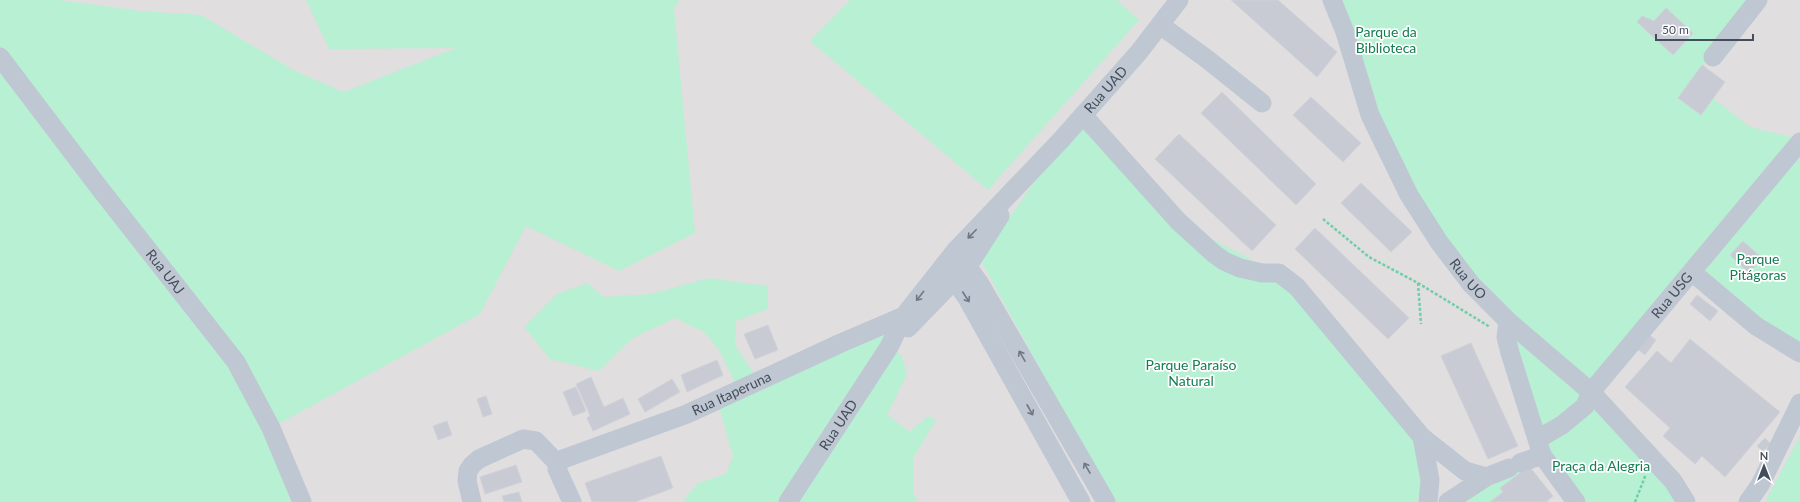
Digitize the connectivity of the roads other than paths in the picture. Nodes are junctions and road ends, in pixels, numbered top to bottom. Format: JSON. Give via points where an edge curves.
{"nodes":[{"id":1,"x":1179,"y":0,"type":"edge"},
{"id":2,"x":1193,"y":0,"type":"edge"},
{"id":3,"x":1332,"y":0,"type":"edge"},
{"id":4,"x":1758,"y":0,"type":"edge"},
{"id":5,"x":1167,"y":30,"type":"junction"},
{"id":6,"x":1139,"y":52,"type":"junction"},
{"id":7,"x":0,"y":57,"type":"edge"},
{"id":8,"x":1713,"y":57,"type":"dead end"},
{"id":9,"x":1262,"y":103,"type":"dead end"},
{"id":10,"x":1083,"y":115,"type":"junction"},
{"id":11,"x":1800,"y":142,"type":"edge"},
{"id":12,"x":1028,"y":175,"type":"junction"},
{"id":13,"x":956,"y":250,"type":"junction"},
{"id":14,"x":968,"y":266,"type":"junction"},
{"id":15,"x":949,"y":272,"type":"junction"},
{"id":16,"x":1692,"y":272,"type":"junction"},
{"id":17,"x":904,"y":316,"type":"junction"},
{"id":18,"x":1507,"y":329,"type":"junction"},
{"id":19,"x":889,"y":347,"type":"junction"},
{"id":20,"x":1800,"y":352,"type":"edge"},
{"id":21,"x":1591,"y":392,"type":"junction"},
{"id":22,"x":1800,"y":403,"type":"edge"},
{"id":23,"x":1422,"y":437,"type":"junction"},
{"id":24,"x":1540,"y":447,"type":"junction"},
{"id":25,"x":558,"y":464,"type":"junction"},
{"id":26,"x":1486,"y":477,"type":"junction"},
{"id":27,"x":302,"y":502,"type":"edge"},
{"id":28,"x":472,"y":502,"type":"edge"},
{"id":29,"x":572,"y":502,"type":"edge"},
{"id":30,"x":788,"y":502,"type":"edge"},
{"id":31,"x":1081,"y":502,"type":"edge"},
{"id":32,"x":1106,"y":502,"type":"edge"},
{"id":33,"x":1428,"y":502,"type":"edge"},
{"id":34,"x":1448,"y":502,"type":"edge"},
{"id":35,"x":1576,"y":502,"type":"edge"},
{"id":36,"x":1686,"y":502,"type":"edge"},
{"id":37,"x":1748,"y":502,"type":"edge"}],
"edges":[{"from":1,"to":6,"type":"street","name":"Rua UAD"},
{"from":2,"to":5,"type":"street"},
{"from":3,"to":18,"type":"street","name":"Rua UO","via":[[1345,32],[1370,115],[1409,195],[1459,269]]},
{"from":4,"to":8,"type":"street"},
{"from":5,"to":6,"type":"street"},
{"from":5,"to":9,"type":"street"},
{"from":6,"to":10,"type":"street","name":"Rua UAD"},
{"from":7,"to":27,"type":"street","name":"Rua UAJ","via":[[236,362],[271,428]]},
{"from":10,"to":12,"type":"street","name":"Rua UAD"},
{"from":10,"to":23,"type":"street","via":[[1178,221],[1213,253],[1240,268],[1262,273],[1279,273],[1297,287]]},
{"from":11,"to":16,"type":"street","name":"Rua USG"},
{"from":12,"to":13,"type":"street","name":"Rua UAD","one_way":true},
{"from":12,"to":14,"type":"street","name":"Rua UAD"},
{"from":13,"to":14,"type":"street"},
{"from":13,"to":15,"type":"street","name":"Rua UAD"},
{"from":14,"to":15,"type":"street","name":"Rua UAD"},
{"from":32,"to":14,"type":"street","one_way":true},
{"from":15,"to":17,"type":"street","name":"Rua UAD","one_way":true},
{"from":15,"to":19,"type":"street","name":"Rua UAD"},
{"from":15,"to":31,"type":"street","one_way":true,"via":[[967,298]]},
{"from":16,"to":20,"type":"street","via":[[1756,326]]},
{"from":16,"to":21,"type":"street","name":"Rua USG"},
{"from":17,"to":19,"type":"street","name":"Rua UAD"},
{"from":17,"to":25,"type":"street","name":"Rua Itaperuna","via":[[687,414]]},
{"from":18,"to":21,"type":"street","name":"Rua UO"},
{"from":18,"to":24,"type":"street"},
{"from":19,"to":30,"type":"street","name":"Rua UAD"},
{"from":21,"to":24,"type":"street","name":"Rua USG","via":[[1585,406]]},
{"from":21,"to":36,"type":"street","name":"Rua UO","via":[[1673,482]]},
{"from":22,"to":37,"type":"street","via":[[1760,485]]},
{"from":23,"to":26,"type":"street","via":[[1465,471]]},
{"from":23,"to":33,"type":"street","via":[[1430,480]]},
{"from":24,"to":26,"type":"street","name":"Rua USG","via":[[1514,466]]},
{"from":24,"to":35,"type":"street"},
{"from":25,"to":28,"type":"street","via":[[536,441],[523,439],[479,459],[472,465],[468,471],[467,481]]},
{"from":25,"to":29,"type":"street","via":[[557,469]]},
{"from":26,"to":34,"type":"street","name":"Rua USG"}]}
